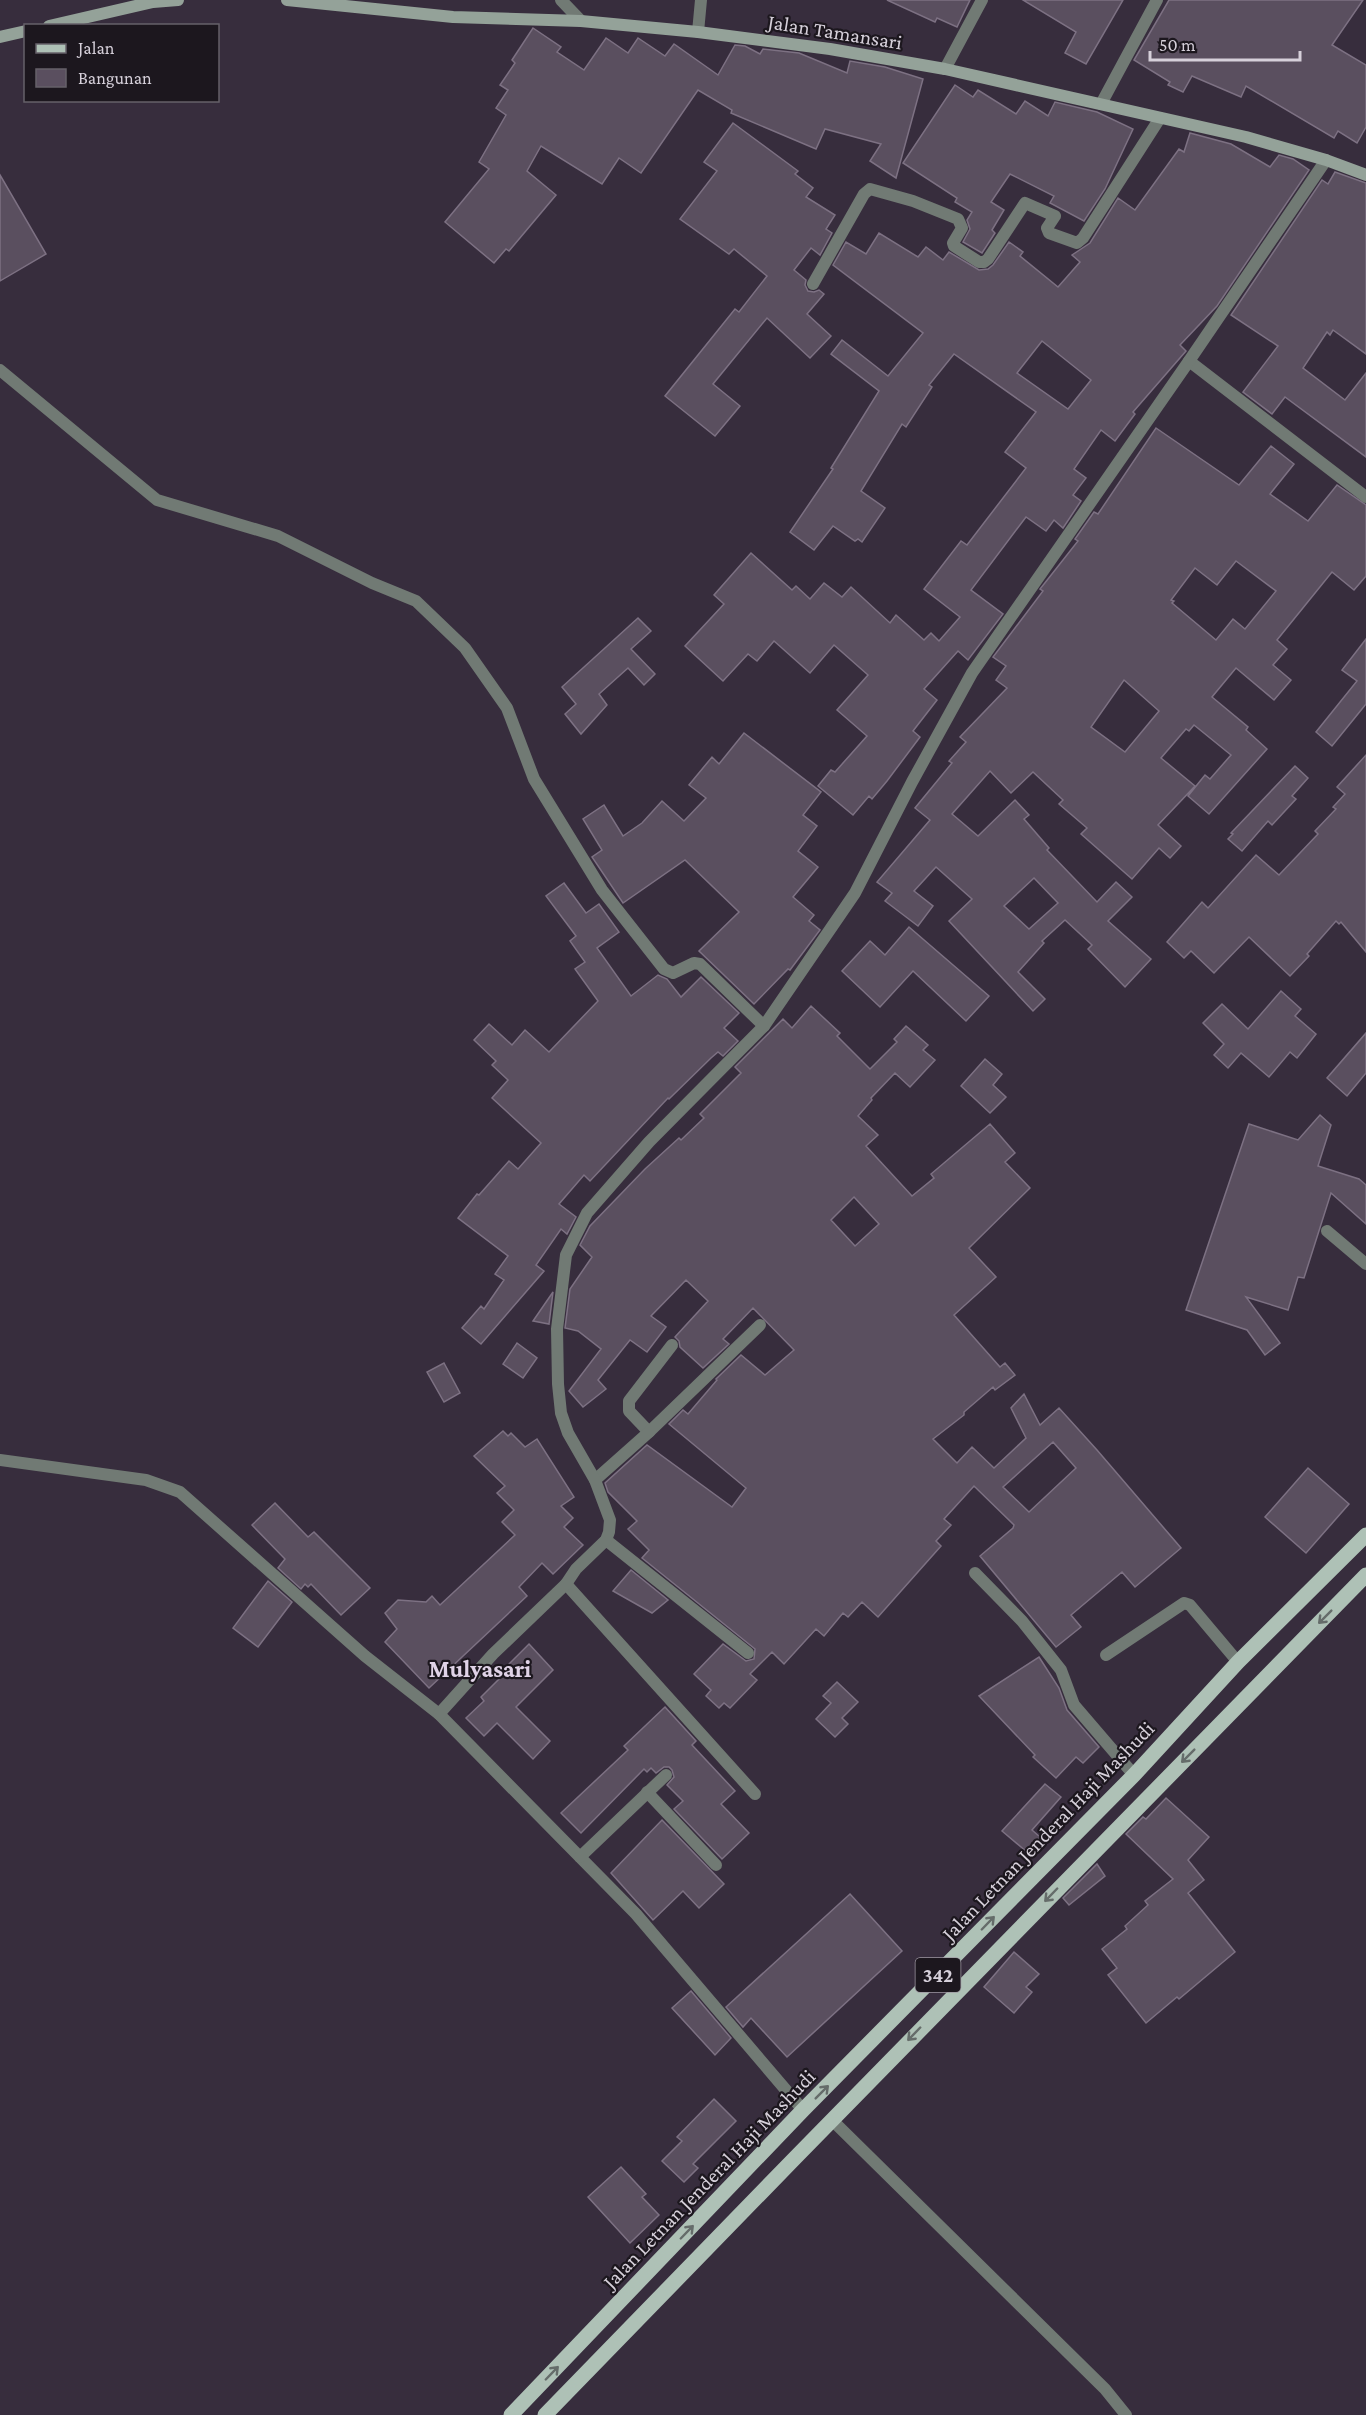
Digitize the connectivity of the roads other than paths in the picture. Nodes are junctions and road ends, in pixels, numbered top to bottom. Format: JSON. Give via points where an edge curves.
{"nodes":[{"id":1,"x":178,"y":0,"type":"edge"},
{"id":2,"x":287,"y":0,"type":"edge"},
{"id":3,"x":561,"y":0,"type":"edge"},
{"id":4,"x":701,"y":0,"type":"edge"},
{"id":5,"x":982,"y":0,"type":"edge"},
{"id":6,"x":1157,"y":0,"type":"edge"},
{"id":7,"x":581,"y":21,"type":"junction"},
{"id":8,"x":58,"y":24,"type":"edge"},
{"id":9,"x":24,"y":31,"type":"edge"},
{"id":10,"x":698,"y":32,"type":"junction"},
{"id":11,"x":0,"y":37,"type":"edge"},
{"id":12,"x":945,"y":69,"type":"junction"},
{"id":13,"x":1101,"y":104,"type":"junction"},
{"id":14,"x":1160,"y":118,"type":"junction"},
{"id":15,"x":1326,"y":160,"type":"junction"},
{"id":16,"x":1366,"y":175,"type":"edge"},
{"id":17,"x":813,"y":284,"type":"dead end"},
{"id":18,"x":1189,"y":362,"type":"junction"},
{"id":19,"x":0,"y":370,"type":"edge"},
{"id":20,"x":1366,"y":497,"type":"edge"},
{"id":21,"x":764,"y":1026,"type":"junction"},
{"id":22,"x":1327,"y":1231,"type":"dead end"},
{"id":23,"x":1366,"y":1264,"type":"edge"},
{"id":24,"x":760,"y":1325,"type":"dead end"},
{"id":25,"x":672,"y":1345,"type":"dead end"},
{"id":26,"x":649,"y":1432,"type":"junction"},
{"id":27,"x":0,"y":1460,"type":"edge"},
{"id":28,"x":595,"y":1480,"type":"junction"},
{"id":29,"x":1366,"y":1535,"type":"edge"},
{"id":30,"x":606,"y":1540,"type":"junction"},
{"id":31,"x":975,"y":1573,"type":"dead end"},
{"id":32,"x":1366,"y":1575,"type":"edge"},
{"id":33,"x":566,"y":1584,"type":"junction"},
{"id":34,"x":748,"y":1653,"type":"dead end"},
{"id":35,"x":1106,"y":1655,"type":"dead end"},
{"id":36,"x":1238,"y":1662,"type":"junction"},
{"id":37,"x":439,"y":1714,"type":"junction"},
{"id":38,"x":666,"y":1775,"type":"dead end"},
{"id":39,"x":1134,"y":1775,"type":"junction"},
{"id":40,"x":647,"y":1792,"type":"junction"},
{"id":41,"x":755,"y":1794,"type":"dead end"},
{"id":42,"x":580,"y":1857,"type":"junction"},
{"id":43,"x":716,"y":1865,"type":"dead end"},
{"id":44,"x":965,"y":1947,"type":"junction"},
{"id":45,"x":984,"y":1964,"type":"junction"},
{"id":46,"x":804,"y":2110,"type":"junction"},
{"id":47,"x":833,"y":2121,"type":"junction"},
{"id":48,"x":649,"y":2272,"type":"junction"},
{"id":49,"x":663,"y":2293,"type":"junction"},
{"id":50,"x":511,"y":2415,"type":"edge"},
{"id":51,"x":545,"y":2415,"type":"edge"},
{"id":52,"x":1126,"y":2415,"type":"edge"}],
"edges":[{"from":1,"to":8,"type":"main road"},
{"from":2,"to":7,"type":"main road","name":"Jalan Tamansari","via":[[453,17]]},
{"from":3,"to":7,"type":"street"},
{"from":4,"to":10,"type":"street"},
{"from":5,"to":12,"type":"street"},
{"from":6,"to":13,"type":"street"},
{"from":7,"to":10,"type":"main road","name":"Jalan Tamansari"},
{"from":9,"to":11,"type":"main road"},
{"from":10,"to":12,"type":"main road","name":"Jalan Tamansari"},
{"from":12,"to":13,"type":"main road","name":"Jalan Tamansari"},
{"from":13,"to":14,"type":"main road","name":"Jalan Tamansari"},
{"from":14,"to":15,"type":"main road","name":"Jalan Tamansari","via":[[1246,136]]},
{"from":14,"to":17,"type":"street","via":[[1077,243],[1049,233],[1053,214],[1025,203],[988,259],[979,261],[954,246],[962,228],[958,219],[870,189]]},
{"from":15,"to":16,"type":"main road","name":"Jalan Tamansari"},
{"from":15,"to":18,"type":"street"},
{"from":18,"to":20,"type":"street"},
{"from":18,"to":21,"type":"street","via":[[972,673],[855,893]]},
{"from":19,"to":21,"type":"street","via":[[157,500],[278,536],[416,602],[465,648],[507,708],[534,779],[602,890],[664,969],[673,973],[700,964]]},
{"from":21,"to":28,"type":"street","via":[[650,1142],[587,1213],[567,1255],[557,1329],[561,1413]]},
{"from":22,"to":23,"type":"street"},
{"from":24,"to":26,"type":"street"},
{"from":25,"to":26,"type":"street","via":[[635,1390],[628,1406]]},
{"from":26,"to":28,"type":"street"},
{"from":27,"to":37,"type":"street","via":[[146,1480],[180,1492],[365,1656]]},
{"from":28,"to":30,"type":"street","via":[[610,1520]]},
{"from":29,"to":36,"type":"main road","name":"Jalan Letnan Jenderal Haji Mashudi","number":"342"},
{"from":30,"to":33,"type":"street"},
{"from":30,"to":34,"type":"street"},
{"from":31,"to":39,"type":"street","via":[[1022,1621],[1061,1670],[1074,1705]]},
{"from":32,"to":45,"type":"main road","number":"342","one_way":true},
{"from":33,"to":37,"type":"street","via":[[493,1654]]},
{"from":33,"to":41,"type":"street"},
{"from":35,"to":36,"type":"street","via":[[1184,1603],[1190,1605]]},
{"from":36,"to":39,"type":"main road","name":"Jalan Letnan Jenderal Haji Mashudi","number":"342"},
{"from":37,"to":42,"type":"street"},
{"from":38,"to":40,"type":"street"},
{"from":44,"to":39,"type":"main road","name":"Jalan Letnan Jenderal Haji Mashudi","number":"342","one_way":true},
{"from":40,"to":42,"type":"street"},
{"from":40,"to":43,"type":"street"},
{"from":42,"to":46,"type":"street","via":[[636,1914]]},
{"from":44,"to":45,"type":"main road"},
{"from":46,"to":44,"type":"main road","name":"Jalan Letnan Jenderal Haji Mashudi","number":"342","one_way":true},
{"from":45,"to":47,"type":"main road","number":"342","one_way":true},
{"from":48,"to":46,"type":"main road","name":"Jalan Letnan Jenderal Haji Mashudi","number":"342","one_way":true},
{"from":47,"to":49,"type":"main road","number":"342"},
{"from":47,"to":52,"type":"street","via":[[1106,2389]]},
{"from":48,"to":49,"type":"main road"},
{"from":50,"to":48,"type":"main road","name":"Jalan Letnan Jenderal Haji Mashudi","number":"342","one_way":true},
{"from":49,"to":51,"type":"main road","number":"342"}]}
